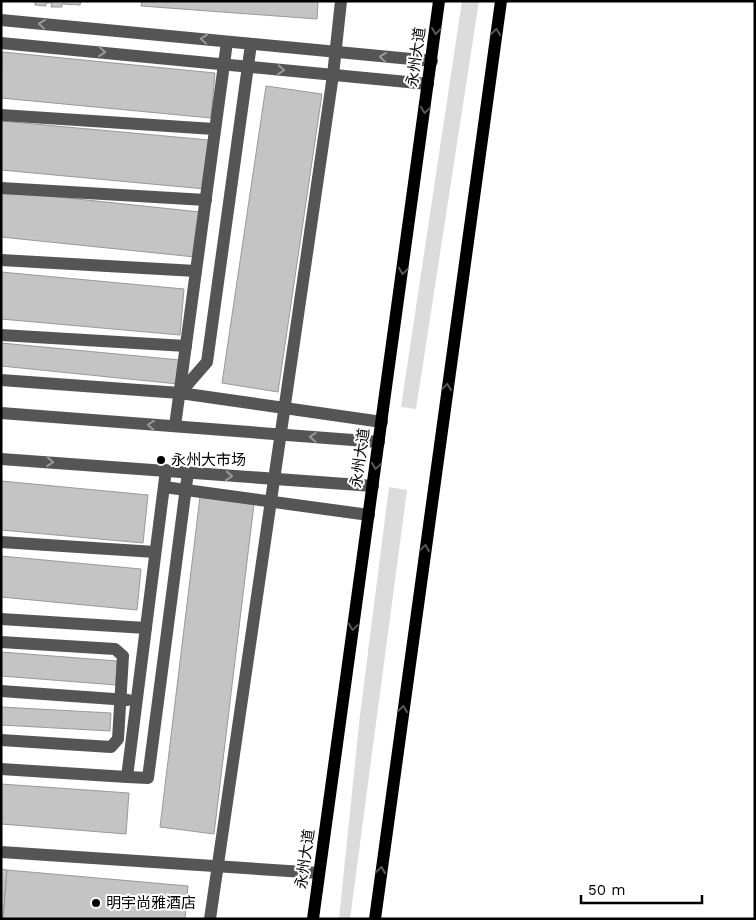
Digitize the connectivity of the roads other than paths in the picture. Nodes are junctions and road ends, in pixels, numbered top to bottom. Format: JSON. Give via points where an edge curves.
{"nodes":[{"id":1,"x":341,"y":1,"type":"edge"},
{"id":2,"x":440,"y":1,"type":"edge"},
{"id":3,"x":500,"y":1,"type":"edge"},
{"id":4,"x":1,"y":20,"type":"edge"},
{"id":5,"x":1,"y":42,"type":"edge"},
{"id":6,"x":227,"y":42,"type":"junction"},
{"id":7,"x":251,"y":44,"type":"junction"},
{"id":8,"x":336,"y":52,"type":"junction"},
{"id":9,"x":432,"y":62,"type":"junction"},
{"id":10,"x":224,"y":64,"type":"junction"},
{"id":11,"x":248,"y":67,"type":"junction"},
{"id":12,"x":333,"y":75,"type":"junction"},
{"id":13,"x":428,"y":84,"type":"junction"},
{"id":14,"x":1,"y":116,"type":"edge"},
{"id":15,"x":214,"y":129,"type":"junction"},
{"id":16,"x":1,"y":188,"type":"edge"},
{"id":17,"x":206,"y":200,"type":"junction"},
{"id":18,"x":1,"y":260,"type":"edge"},
{"id":19,"x":196,"y":271,"type":"junction"},
{"id":20,"x":1,"y":335,"type":"edge"},
{"id":21,"x":186,"y":346,"type":"junction"},
{"id":22,"x":1,"y":380,"type":"edge"},
{"id":23,"x":180,"y":393,"type":"junction"},
{"id":24,"x":285,"y":408,"type":"junction"},
{"id":25,"x":1,"y":413,"type":"edge"},
{"id":26,"x":382,"y":422,"type":"junction"},
{"id":27,"x":175,"y":426,"type":"junction"},
{"id":28,"x":281,"y":434,"type":"junction"},
{"id":29,"x":379,"y":442,"type":"junction"},
{"id":30,"x":1,"y":459,"type":"edge"},
{"id":31,"x":166,"y":470,"type":"junction"},
{"id":32,"x":188,"y":472,"type":"junction"},
{"id":33,"x":274,"y":479,"type":"junction"},
{"id":34,"x":373,"y":486,"type":"junction"},
{"id":35,"x":164,"y":487,"type":"junction"},
{"id":36,"x":186,"y":490,"type":"junction"},
{"id":37,"x":271,"y":502,"type":"junction"},
{"id":38,"x":369,"y":515,"type":"junction"},
{"id":39,"x":1,"y":542,"type":"edge"},
{"id":40,"x":155,"y":552,"type":"junction"},
{"id":41,"x":1,"y":619,"type":"edge"},
{"id":42,"x":146,"y":628,"type":"junction"},
{"id":43,"x":1,"y":642,"type":"edge"},
{"id":44,"x":1,"y":692,"type":"edge"},
{"id":45,"x":136,"y":700,"type":"junction"},
{"id":46,"x":1,"y":740,"type":"edge"},
{"id":47,"x":1,"y":769,"type":"edge"},
{"id":48,"x":127,"y":777,"type":"junction"},
{"id":49,"x":1,"y":852,"type":"edge"},
{"id":50,"x":218,"y":866,"type":"junction"},
{"id":51,"x":319,"y":873,"type":"junction"},
{"id":52,"x":210,"y":919,"type":"edge"},
{"id":53,"x":313,"y":919,"type":"edge"},
{"id":54,"x":374,"y":919,"type":"edge"}],
"edges":[{"from":1,"to":8,"type":"street"},
{"from":2,"to":9,"type":"main road","name":"永州大道","one_way":true},
{"from":54,"to":3,"type":"main road","one_way":true},
{"from":6,"to":4,"type":"street","one_way":true},
{"from":5,"to":10,"type":"street","one_way":true},
{"from":6,"to":7,"type":"street"},
{"from":6,"to":10,"type":"street"},
{"from":7,"to":8,"type":"street"},
{"from":7,"to":11,"type":"street"},
{"from":9,"to":8,"type":"street","one_way":true},
{"from":8,"to":12,"type":"street"},
{"from":9,"to":13,"type":"main road","name":"永州大道"},
{"from":10,"to":11,"type":"street"},
{"from":10,"to":15,"type":"street"},
{"from":11,"to":12,"type":"street","one_way":true},
{"from":11,"to":23,"type":"street","via":[[206,362]]},
{"from":12,"to":13,"type":"street"},
{"from":12,"to":24,"type":"street"},
{"from":13,"to":26,"type":"main road","name":"永州大道","one_way":true},
{"from":14,"to":15,"type":"street"},
{"from":15,"to":17,"type":"street"},
{"from":16,"to":17,"type":"street"},
{"from":17,"to":19,"type":"street"},
{"from":18,"to":19,"type":"street"},
{"from":19,"to":21,"type":"street"},
{"from":20,"to":21,"type":"street"},
{"from":21,"to":23,"type":"street"},
{"from":22,"to":23,"type":"street"},
{"from":23,"to":24,"type":"street"},
{"from":23,"to":27,"type":"street"},
{"from":24,"to":26,"type":"street"},
{"from":24,"to":28,"type":"street"},
{"from":27,"to":25,"type":"street","one_way":true},
{"from":26,"to":29,"type":"main road","name":"永州大道"},
{"from":27,"to":28,"type":"street"},
{"from":29,"to":28,"type":"street","one_way":true},
{"from":28,"to":33,"type":"street"},
{"from":29,"to":34,"type":"main road","name":"永州大道","one_way":true},
{"from":30,"to":31,"type":"street","one_way":true},
{"from":31,"to":32,"type":"street"},
{"from":31,"to":35,"type":"street"},
{"from":32,"to":33,"type":"street","one_way":true},
{"from":32,"to":36,"type":"street"},
{"from":33,"to":34,"type":"street"},
{"from":33,"to":37,"type":"street"},
{"from":34,"to":38,"type":"main road","name":"永州大道"},
{"from":35,"to":36,"type":"street"},
{"from":35,"to":40,"type":"street"},
{"from":36,"to":37,"type":"street"},
{"from":36,"to":48,"type":"street","via":[[148,778]]},
{"from":37,"to":38,"type":"street"},
{"from":37,"to":50,"type":"street"},
{"from":38,"to":51,"type":"main road","name":"永州大道","one_way":true},
{"from":39,"to":40,"type":"street"},
{"from":40,"to":42,"type":"street"},
{"from":41,"to":42,"type":"street"},
{"from":42,"to":45,"type":"street"},
{"from":43,"to":46,"type":"street","via":[[115,650],[123,656],[118,740],[115,745]]},
{"from":44,"to":45,"type":"street"},
{"from":45,"to":48,"type":"street"},
{"from":47,"to":48,"type":"street"},
{"from":49,"to":50,"type":"street"},
{"from":50,"to":51,"type":"street"},
{"from":50,"to":52,"type":"street"},
{"from":51,"to":53,"type":"main road","name":"永州大道"}]}
